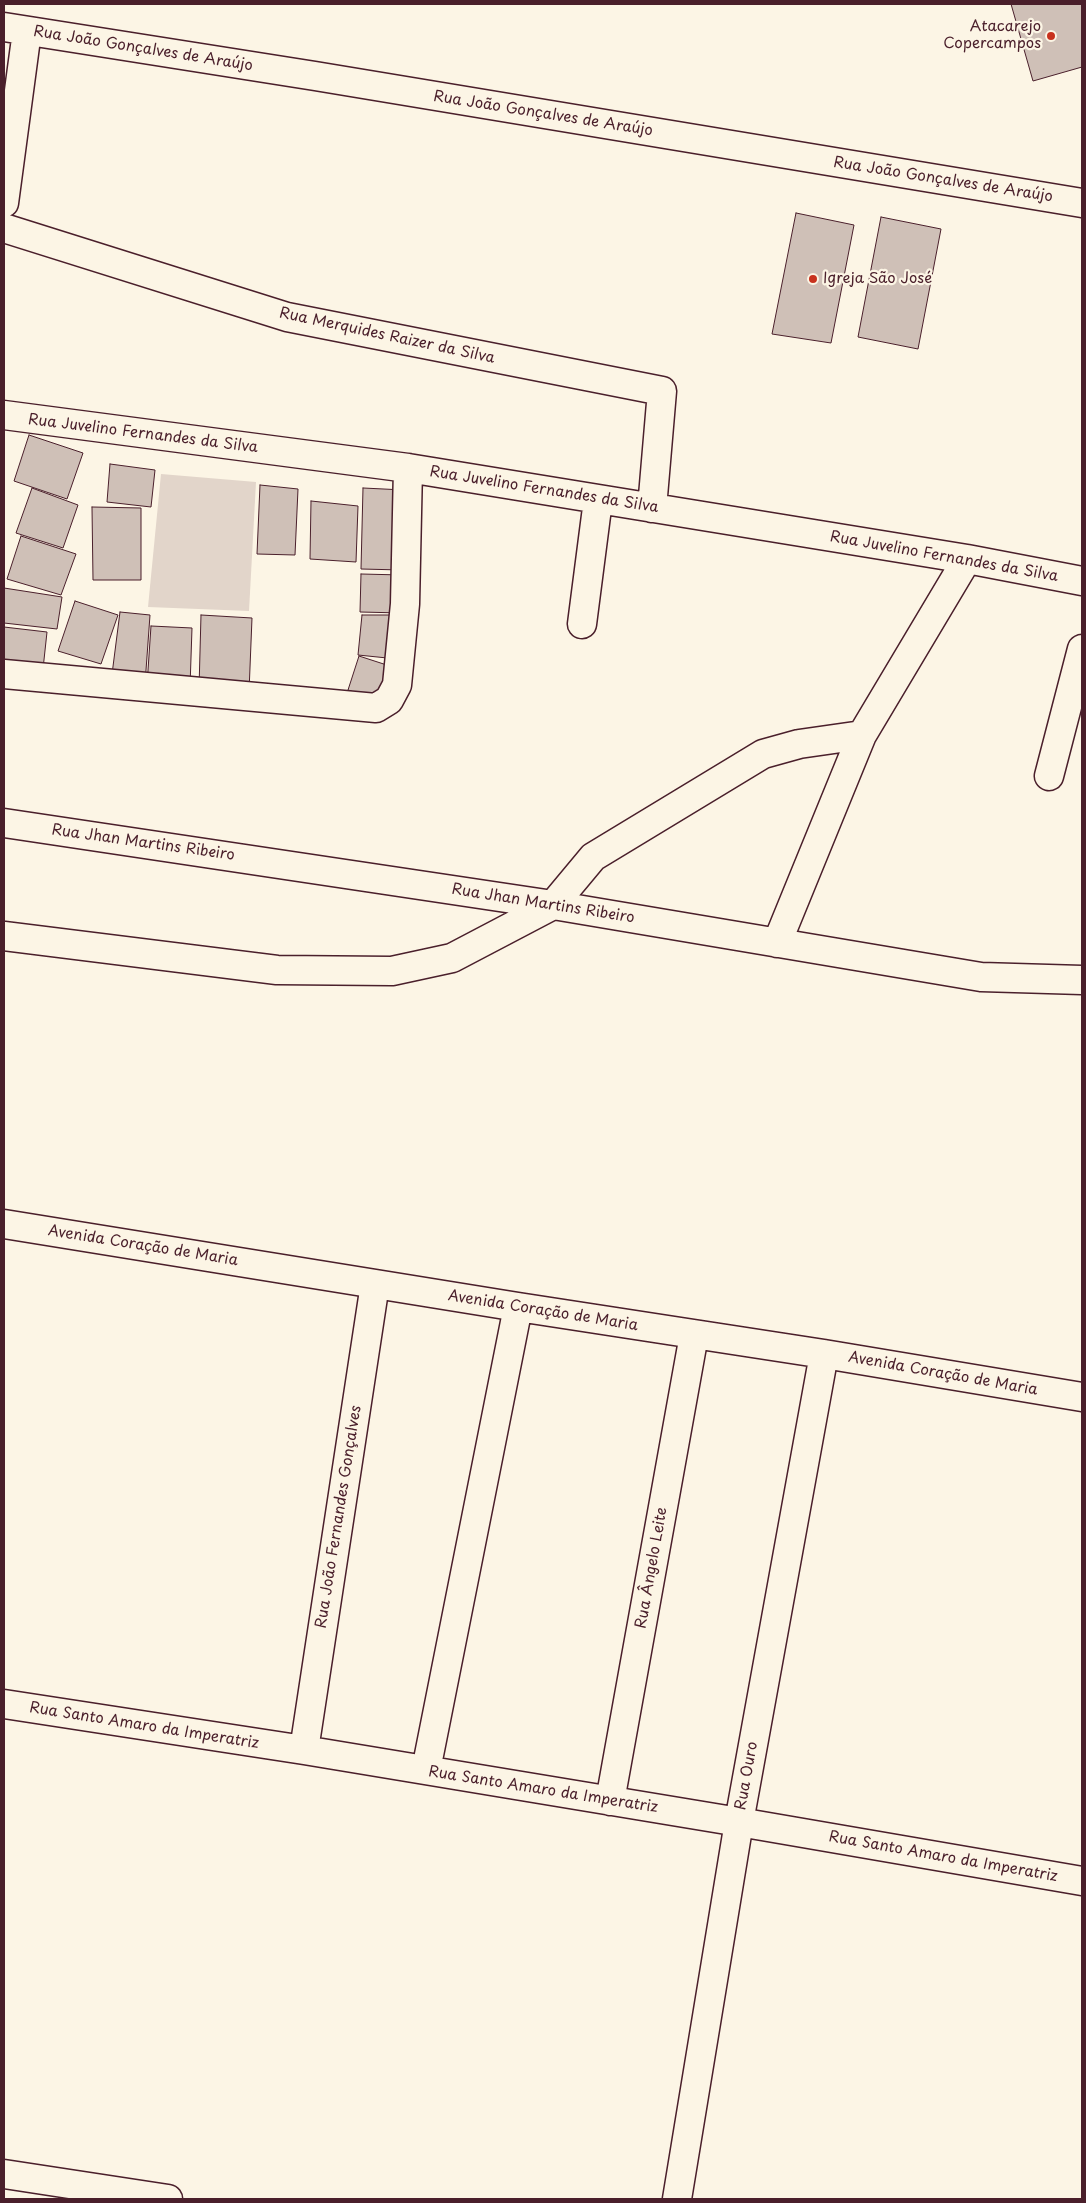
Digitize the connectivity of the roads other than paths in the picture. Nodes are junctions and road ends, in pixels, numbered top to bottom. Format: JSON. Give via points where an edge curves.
{"nodes":[{"id":1,"x":16,"y":29,"type":"edge"},
{"id":2,"x":4,"y":203,"type":"edge"},
{"id":3,"x":1082,"y":203,"type":"edge"},
{"id":4,"x":4,"y":228,"type":"edge"},
{"id":5,"x":4,"y":416,"type":"edge"},
{"id":6,"x":408,"y":468,"type":"junction"},
{"id":7,"x":598,"y":500,"type":"junction"},
{"id":8,"x":652,"y":508,"type":"junction"},
{"id":9,"x":967,"y":559,"type":"junction"},
{"id":10,"x":1082,"y":582,"type":"edge"},
{"id":11,"x":582,"y":624,"type":"dead end"},
{"id":12,"x":1082,"y":650,"type":"edge"},
{"id":13,"x":4,"y":674,"type":"edge"},
{"id":14,"x":862,"y":736,"type":"junction"},
{"id":15,"x":1049,"y":776,"type":"dead end"},
{"id":16,"x":4,"y":823,"type":"edge"},
{"id":17,"x":553,"y":905,"type":"junction"},
{"id":18,"x":4,"y":936,"type":"edge"},
{"id":19,"x":778,"y":943,"type":"junction"},
{"id":20,"x":1082,"y":980,"type":"edge"},
{"id":21,"x":4,"y":1224,"type":"edge"},
{"id":22,"x":375,"y":1284,"type":"junction"},
{"id":23,"x":518,"y":1307,"type":"junction"},
{"id":24,"x":694,"y":1335,"type":"junction"},
{"id":25,"x":824,"y":1354,"type":"junction"},
{"id":26,"x":1082,"y":1398,"type":"edge"},
{"id":27,"x":4,"y":1704,"type":"edge"},
{"id":28,"x":304,"y":1750,"type":"junction"},
{"id":29,"x":426,"y":1770,"type":"junction"},
{"id":30,"x":610,"y":1801,"type":"junction"},
{"id":31,"x":739,"y":1822,"type":"junction"},
{"id":32,"x":1082,"y":1881,"type":"edge"},
{"id":33,"x":4,"y":2174,"type":"edge"},
{"id":34,"x":168,"y":2199,"type":"edge"},
{"id":35,"x":677,"y":2199,"type":"edge"}],
"edges":[{"from":1,"to":2,"type":"street"},
{"from":1,"to":3,"type":"street","name":"Rua João Gonçalves de Araújo"},
{"from":4,"to":8,"type":"street","name":"Rua Merquides Raizer da Silva","via":[[287,317],[662,390]]},
{"from":5,"to":6,"type":"street","name":"Rua Juvelino Fernandes da Silva"},
{"from":6,"to":7,"type":"street","name":"Rua Juvelino Fernandes da Silva"},
{"from":6,"to":13,"type":"street","via":[[405,604],[397,685],[389,700],[376,708]]},
{"from":7,"to":8,"type":"street","name":"Rua Juvelino Fernandes da Silva"},
{"from":7,"to":11,"type":"street"},
{"from":8,"to":9,"type":"street","name":"Rua Juvelino Fernandes da Silva"},
{"from":9,"to":10,"type":"street","name":"Rua Juvelino Fernandes da Silva"},
{"from":9,"to":14,"type":"street"},
{"from":12,"to":15,"type":"street"},
{"from":14,"to":17,"type":"street","via":[[799,744],[763,754],[593,857]]},
{"from":14,"to":19,"type":"street"},
{"from":16,"to":17,"type":"street","name":"Rua Jhan Martins Ribeiro"},
{"from":17,"to":18,"type":"street","via":[[452,958],[392,971],[277,970]]},
{"from":17,"to":19,"type":"street","name":"Rua Jhan Martins Ribeiro"},
{"from":19,"to":20,"type":"street","name":"Rua Jhan Martins Ribeiro","via":[[981,977]]},
{"from":21,"to":22,"type":"street","name":"Avenida Coração de Maria"},
{"from":22,"to":23,"type":"street","name":"Avenida Coração de Maria"},
{"from":22,"to":28,"type":"street","name":"Rua João Fernandes Gonçalves"},
{"from":23,"to":24,"type":"street","name":"Avenida Coração de Maria"},
{"from":23,"to":29,"type":"street"},
{"from":24,"to":25,"type":"street","name":"Avenida Coração de Maria"},
{"from":24,"to":30,"type":"street","name":"Rua Ângelo Leite"},
{"from":25,"to":26,"type":"street","name":"Avenida Coração de Maria"},
{"from":25,"to":31,"type":"street","name":"Rua Ouro"},
{"from":27,"to":28,"type":"street","name":"Rua Santo Amaro da Imperatriz"},
{"from":28,"to":29,"type":"street","name":"Rua Santo Amaro da Imperatriz"},
{"from":29,"to":30,"type":"street","name":"Rua Santo Amaro da Imperatriz"},
{"from":30,"to":31,"type":"street","name":"Rua Santo Amaro da Imperatriz"},
{"from":31,"to":32,"type":"street","name":"Rua Santo Amaro da Imperatriz"},
{"from":31,"to":35,"type":"street","name":"Rua Ouro"},
{"from":33,"to":34,"type":"street"}]}
